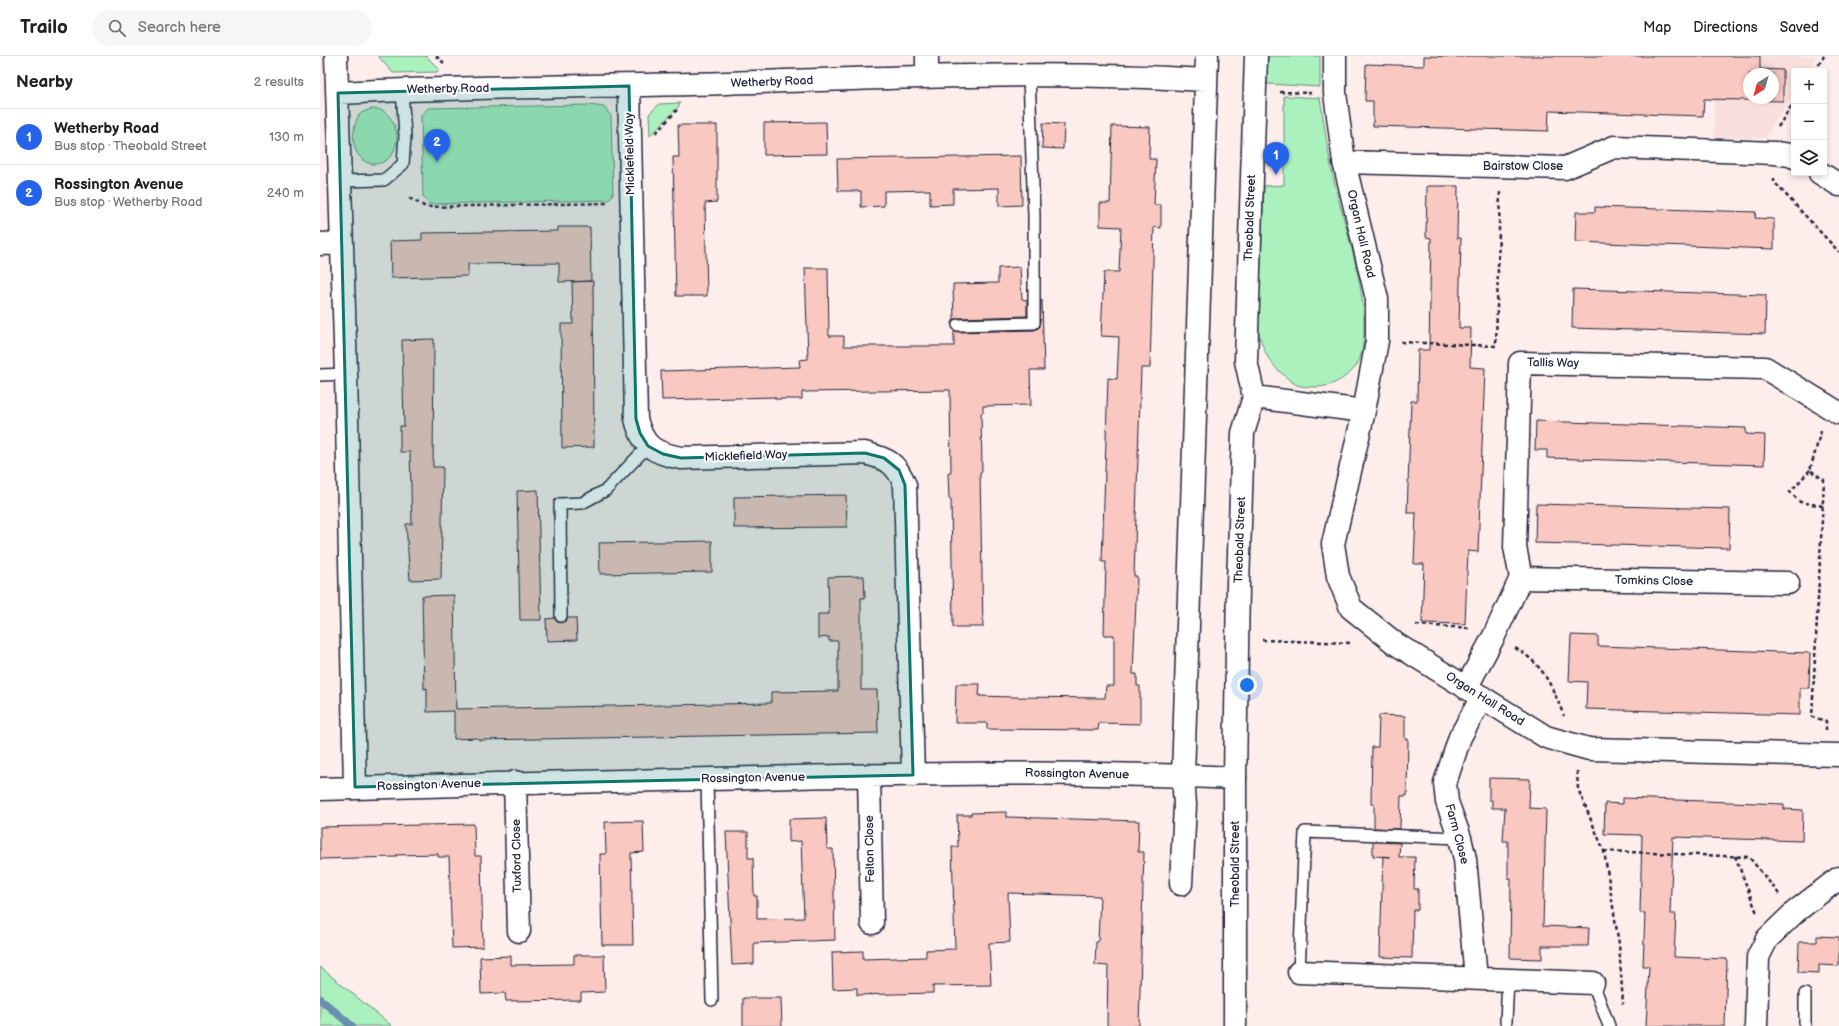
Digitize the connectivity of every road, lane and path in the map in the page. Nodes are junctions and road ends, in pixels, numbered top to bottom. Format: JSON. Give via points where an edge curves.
{"nodes":[{"id":1,"x":927,"y":56,"type":"edge"},
{"id":2,"x":1207,"y":56,"type":"edge"},
{"id":3,"x":1256,"y":56,"type":"edge"},
{"id":4,"x":1335,"y":56,"type":"edge"},
{"id":5,"x":1824,"y":56,"type":"edge"},
{"id":6,"x":331,"y":66,"type":"edge"},
{"id":7,"x":1817,"y":68,"type":"edge"},
{"id":8,"x":1029,"y":75,"type":"junction"},
{"id":9,"x":927,"y":77,"type":"junction"},
{"id":10,"x":1206,"y":80,"type":"junction"},
{"id":11,"x":628,"y":86,"type":"junction"},
{"id":12,"x":402,"y":90,"type":"junction"},
{"id":13,"x":1255,"y":91,"type":"junction"},
{"id":14,"x":338,"y":93,"type":"junction"},
{"id":15,"x":1335,"y":93,"type":"junction"},
{"id":16,"x":681,"y":104,"type":"dead end"},
{"id":17,"x":651,"y":138,"type":"dead end"},
{"id":18,"x":1791,"y":155,"type":"edge"},
{"id":19,"x":1344,"y":162,"type":"junction"},
{"id":20,"x":1500,"y":166,"type":"junction"},
{"id":21,"x":1825,"y":176,"type":"edge"},
{"id":22,"x":340,"y":181,"type":"junction"},
{"id":23,"x":1839,"y":185,"type":"edge"},
{"id":24,"x":409,"y":198,"type":"dead end"},
{"id":25,"x":631,"y":203,"type":"junction"},
{"id":26,"x":342,"y":243,"type":"junction"},
{"id":27,"x":320,"y":244,"type":"edge"},
{"id":28,"x":958,"y":325,"type":"dead end"},
{"id":29,"x":1377,"y":340,"type":"junction"},
{"id":30,"x":346,"y":374,"type":"junction"},
{"id":31,"x":320,"y":375,"type":"edge"},
{"id":32,"x":1254,"y":397,"type":"junction"},
{"id":33,"x":1833,"y":409,"type":"edge"},
{"id":34,"x":1364,"y":411,"type":"junction"},
{"id":35,"x":648,"y":446,"type":"junction"},
{"id":36,"x":1810,"y":470,"type":"junction"},
{"id":37,"x":1823,"y":506,"type":"junction"},
{"id":38,"x":1521,"y":578,"type":"junction"},
{"id":39,"x":1788,"y":583,"type":"dead end"},
{"id":40,"x":560,"y":616,"type":"dead end"},
{"id":41,"x":1494,"y":636,"type":"junction"},
{"id":42,"x":1237,"y":639,"type":"junction"},
{"id":43,"x":1356,"y":643,"type":"dead end"},
{"id":44,"x":1396,"y":644,"type":"junction"},
{"id":45,"x":1474,"y":692,"type":"junction"},
{"id":46,"x":1576,"y":746,"type":"junction"},
{"id":47,"x":1832,"y":754,"type":"edge"},
{"id":48,"x":869,"y":775,"type":"junction"},
{"id":49,"x":913,"y":775,"type":"junction"},
{"id":50,"x":1183,"y":776,"type":"junction"},
{"id":51,"x":1234,"y":778,"type":"junction"},
{"id":52,"x":707,"y":779,"type":"junction"},
{"id":53,"x":515,"y":782,"type":"junction"},
{"id":54,"x":355,"y":787,"type":"junction"},
{"id":55,"x":320,"y":789,"type":"edge"},
{"id":56,"x":1460,"y":838,"type":"junction"},
{"id":57,"x":1604,"y":851,"type":"junction"},
{"id":58,"x":1735,"y":856,"type":"junction"},
{"id":59,"x":1839,"y":878,"type":"edge"},
{"id":60,"x":1180,"y":884,"type":"dead end"},
{"id":61,"x":1795,"y":912,"type":"junction"},
{"id":62,"x":872,"y":923,"type":"dead end"},
{"id":63,"x":519,"y":931,"type":"dead end"},
{"id":64,"x":1767,"y":940,"type":"junction"},
{"id":65,"x":1299,"y":972,"type":"joint"},
{"id":66,"x":1476,"y":978,"type":"junction"},
{"id":67,"x":1508,"y":979,"type":"junction"},
{"id":68,"x":1593,"y":983,"type":"joint"},
{"id":69,"x":1805,"y":994,"type":"dead end"},
{"id":70,"x":712,"y":1000,"type":"dead end"},
{"id":71,"x":1624,"y":1011,"type":"dead end"},
{"id":72,"x":1506,"y":1022,"type":"dead end"},
{"id":73,"x":1235,"y":1026,"type":"edge"},
{"id":74,"x":1609,"y":1026,"type":"edge"},
{"id":75,"x":1756,"y":1026,"type":"edge"},
{"id":76,"x":1805,"y":1026,"type":"edge"}],
"edges":[{"from":1,"to":9,"type":"street"},
{"from":2,"to":10,"type":"street"},
{"from":3,"to":13,"type":"street","name":"Theobald Street"},
{"from":4,"to":15,"type":"street","name":"Organ Hall Road"},
{"from":5,"to":7,"type":"path"},
{"from":6,"to":14,"type":"street"},
{"from":8,"to":9,"type":"street","name":"Wetherby Road"},
{"from":8,"to":10,"type":"street","name":"Wetherby Road"},
{"from":8,"to":28,"type":"lane","via":[[1034,215],[1034,323]]},
{"from":9,"to":11,"type":"street","name":"Wetherby Road"},
{"from":10,"to":50,"type":"street"},
{"from":11,"to":12,"type":"street","name":"Wetherby Road"},
{"from":11,"to":25,"type":"street","name":"Micklefield Way"},
{"from":12,"to":14,"type":"street","name":"Wetherby Road"},
{"from":12,"to":22,"type":"lane","via":[[405,136],[403,164],[384,180]]},
{"from":13,"to":15,"type":"path"},
{"from":13,"to":32,"type":"street","name":"Theobald Street","via":[[1247,270],[1246,361]]},
{"from":14,"to":22,"type":"street"},
{"from":15,"to":19,"type":"street","name":"Organ Hall Road"},
{"from":16,"to":17,"type":"path"},
{"from":18,"to":20,"type":"street","name":"Bairstow Close","via":[[1614,147],[1565,168]]},
{"from":19,"to":20,"type":"street","name":"Bairstow Close"},
{"from":19,"to":29,"type":"street","name":"Organ Hall Road","via":[[1377,299]]},
{"from":20,"to":29,"type":"path","via":[[1496,346]]},
{"from":21,"to":23,"type":"street"},
{"from":22,"to":26,"type":"street"},
{"from":24,"to":25,"type":"path","via":[[426,207]]},
{"from":25,"to":35,"type":"street","name":"Micklefield Way","via":[[636,419],[640,433]]},
{"from":26,"to":27,"type":"street"},
{"from":26,"to":30,"type":"street"},
{"from":29,"to":34,"type":"street","name":"Organ Hall Road"},
{"from":30,"to":31,"type":"lane"},
{"from":30,"to":54,"type":"street"},
{"from":32,"to":34,"type":"street"},
{"from":32,"to":42,"type":"street","name":"Theobald Street","via":[[1243,433]]},
{"from":33,"to":36,"type":"path"},
{"from":33,"to":38,"type":"street","name":"Tallis Way","via":[[1765,368],[1520,362],[1515,547]]},
{"from":34,"to":44,"type":"street","name":"Organ Hall Road","via":[[1333,544],[1338,576],[1351,608]]},
{"from":35,"to":40,"type":"lane","via":[[606,490],[582,503],[560,504]]},
{"from":35,"to":49,"type":"street","name":"Micklefield Way","via":[[662,454],[681,458],[864,453],[884,458],[899,470],[905,485]]},
{"from":36,"to":37,"type":"path","via":[[1824,480]]},
{"from":36,"to":37,"type":"path","via":[[1790,492],[1800,502]]},
{"from":37,"to":47,"type":"path","via":[[1812,717],[1826,721]]},
{"from":38,"to":39,"type":"street","name":"Tomkins Close"},
{"from":38,"to":41,"type":"street"},
{"from":41,"to":44,"type":"path","via":[[1477,628],[1412,625]]},
{"from":41,"to":45,"type":"street"},
{"from":41,"to":46,"type":"path","via":[[1528,655],[1550,681]]},
{"from":42,"to":43,"type":"path"},
{"from":42,"to":51,"type":"street","name":"Theobald Street"},
{"from":44,"to":45,"type":"street","name":"Organ Hall Road"},
{"from":45,"to":46,"type":"street","name":"Organ Hall Road","via":[[1546,737]]},
{"from":45,"to":56,"type":"street","name":"Farm Close","via":[[1445,783],[1447,802]]},
{"from":46,"to":47,"type":"street","name":"Organ Hall Road","via":[[1589,749]]},
{"from":46,"to":57,"type":"path","via":[[1578,789]]},
{"from":48,"to":49,"type":"street","name":"Rossington Avenue"},
{"from":48,"to":52,"type":"street","name":"Rossington Avenue"},
{"from":48,"to":62,"type":"street","name":"Felton Close"},
{"from":49,"to":50,"type":"street","name":"Rossington Avenue"},
{"from":50,"to":51,"type":"street","name":"Rossington Avenue"},
{"from":50,"to":60,"type":"street","via":[[1186,805]]},
{"from":51,"to":73,"type":"street","name":"Theobald Street"},
{"from":52,"to":53,"type":"street","name":"Rossington Avenue"},
{"from":52,"to":70,"type":"lane"},
{"from":53,"to":54,"type":"street","name":"Rossington Avenue"},
{"from":53,"to":63,"type":"street","name":"Tuxford Close"},
{"from":54,"to":55,"type":"street","name":"Rossington Avenue"},
{"from":56,"to":65,"type":"lane","via":[[1305,832]]},
{"from":56,"to":66,"type":"street","name":"Farm Close","via":[[1465,859]]},
{"from":57,"to":58,"type":"path"},
{"from":57,"to":71,"type":"path","via":[[1619,944]]},
{"from":58,"to":61,"type":"path","via":[[1749,857]]},
{"from":58,"to":64,"type":"path"},
{"from":59,"to":61,"type":"street"},
{"from":61,"to":64,"type":"street"},
{"from":64,"to":75,"type":"street","via":[[1758,957]]},
{"from":65,"to":66,"type":"street"},
{"from":66,"to":67,"type":"street"},
{"from":67,"to":68,"type":"street"},
{"from":67,"to":72,"type":"lane"},
{"from":68,"to":74,"type":"lane"},
{"from":69,"to":76,"type":"lane"}]}
